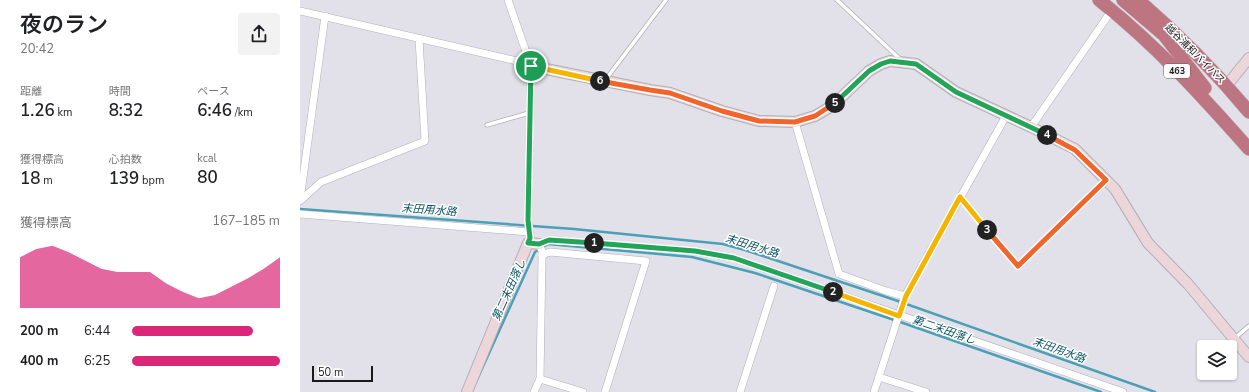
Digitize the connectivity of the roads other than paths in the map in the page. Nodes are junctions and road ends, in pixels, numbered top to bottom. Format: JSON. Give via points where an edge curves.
{"nodes":[{"id":1,"x":508,"y":0,"type":"edge"},
{"id":2,"x":666,"y":0,"type":"edge"},
{"id":3,"x":838,"y":0,"type":"edge"},
{"id":4,"x":1099,"y":0,"type":"edge"},
{"id":5,"x":1122,"y":0,"type":"edge"},
{"id":6,"x":1138,"y":0,"type":"edge"},
{"id":7,"x":1112,"y":10,"type":"junction"},
{"id":8,"x":300,"y":11,"type":"edge"},
{"id":9,"x":325,"y":16,"type":"junction"},
{"id":10,"x":419,"y":40,"type":"junction"},
{"id":11,"x":1249,"y":58,"type":"edge"},
{"id":12,"x":903,"y":62,"type":"junction"},
{"id":13,"x":531,"y":65,"type":"junction"},
{"id":14,"x":604,"y":81,"type":"junction"},
{"id":15,"x":1227,"y":86,"type":"junction"},
{"id":16,"x":1249,"y":112,"type":"edge"},
{"id":17,"x":529,"y":113,"type":"junction"},
{"id":18,"x":1006,"y":116,"type":"junction"},
{"id":19,"x":1220,"y":116,"type":"junction"},
{"id":20,"x":795,"y":122,"type":"junction"},
{"id":21,"x":487,"y":125,"type":"dead end"},
{"id":22,"x":1031,"y":127,"type":"junction"},
{"id":23,"x":1249,"y":149,"type":"edge"},
{"id":24,"x":1106,"y":180,"type":"junction"},
{"id":25,"x":960,"y":197,"type":"junction"},
{"id":26,"x":300,"y":200,"type":"edge"},
{"id":27,"x":300,"y":214,"type":"edge"},
{"id":28,"x":529,"y":232,"type":"junction"},
{"id":29,"x":528,"y":243,"type":"junction"},
{"id":30,"x":539,"y":244,"type":"junction"},
{"id":31,"x":542,"y":255,"type":"junction"},
{"id":32,"x":774,"y":286,"type":"dead end"},
{"id":33,"x":906,"y":296,"type":"junction"},
{"id":34,"x":899,"y":316,"type":"junction"},
{"id":35,"x":1249,"y":326,"type":"edge"},
{"id":36,"x":1234,"y":339,"type":"junction"},
{"id":37,"x":1249,"y":358,"type":"edge"},
{"id":38,"x":879,"y":376,"type":"junction"},
{"id":39,"x":540,"y":379,"type":"junction"},
{"id":40,"x":467,"y":392,"type":"edge"},
{"id":41,"x":534,"y":392,"type":"edge"},
{"id":42,"x":583,"y":392,"type":"edge"},
{"id":43,"x":605,"y":392,"type":"edge"},
{"id":44,"x":740,"y":392,"type":"edge"},
{"id":45,"x":874,"y":392,"type":"edge"},
{"id":46,"x":926,"y":392,"type":"edge"},
{"id":47,"x":1123,"y":392,"type":"edge"}],
"edges":[{"from":1,"to":13,"type":"street"},
{"from":2,"to":14,"type":"lane"},
{"from":3,"to":12,"type":"lane"},
{"from":4,"to":7,"type":"highway","number":"463"},
{"from":5,"to":7,"type":"street"},
{"from":5,"to":19,"type":"highway","via":[[1164,35],[1218,106]]},
{"from":6,"to":15,"type":"highway","name":"越谷浦和バイパス","number":"463","via":[[1189,46]]},
{"from":7,"to":19,"type":"highway","number":"463","via":[[1195,88]]},
{"from":7,"to":22,"type":"street"},
{"from":8,"to":9,"type":"street"},
{"from":9,"to":10,"type":"street"},
{"from":9,"to":26,"type":"street"},
{"from":10,"to":13,"type":"street"},
{"from":10,"to":26,"type":"street","via":[[424,141],[321,182]]},
{"from":11,"to":15,"type":"street"},
{"from":12,"to":18,"type":"street","via":[[916,64],[956,92]]},
{"from":12,"to":20,"type":"street","via":[[890,61],[874,68],[832,106],[815,116]]},
{"from":13,"to":14,"type":"street"},
{"from":13,"to":17,"type":"street"},
{"from":14,"to":20,"type":"street","via":[[670,93],[759,121]]},
{"from":15,"to":16,"type":"highway","name":"越谷浦和バイパス","number":"463"},
{"from":17,"to":21,"type":"lane"},
{"from":17,"to":28,"type":"street"},
{"from":18,"to":22,"type":"street"},
{"from":18,"to":25,"type":"street"},
{"from":19,"to":23,"type":"highway","number":"463"},
{"from":20,"to":33,"type":"street","via":[[839,274]]},
{"from":22,"to":24,"type":"street","via":[[1075,150]]},
{"from":24,"to":25,"type":"lane","via":[[1018,266]]},
{"from":24,"to":36,"type":"street","via":[[1148,243],[1188,284]]},
{"from":25,"to":33,"type":"street"},
{"from":27,"to":28,"type":"street"},
{"from":28,"to":29,"type":"street"},
{"from":29,"to":30,"type":"street"},
{"from":29,"to":40,"type":"street"},
{"from":30,"to":31,"type":"street"},
{"from":30,"to":34,"type":"street","via":[[549,240],[695,251],[734,258]]},
{"from":31,"to":39,"type":"street"},
{"from":31,"to":43,"type":"street","via":[[550,252],[646,261]]},
{"from":32,"to":44,"type":"street"},
{"from":33,"to":34,"type":"street"},
{"from":34,"to":38,"type":"street"},
{"from":34,"to":47,"type":"street"},
{"from":35,"to":36,"type":"lane"},
{"from":36,"to":37,"type":"street"},
{"from":38,"to":45,"type":"street"},
{"from":38,"to":46,"type":"street"},
{"from":39,"to":41,"type":"street"},
{"from":39,"to":42,"type":"street"}]}
